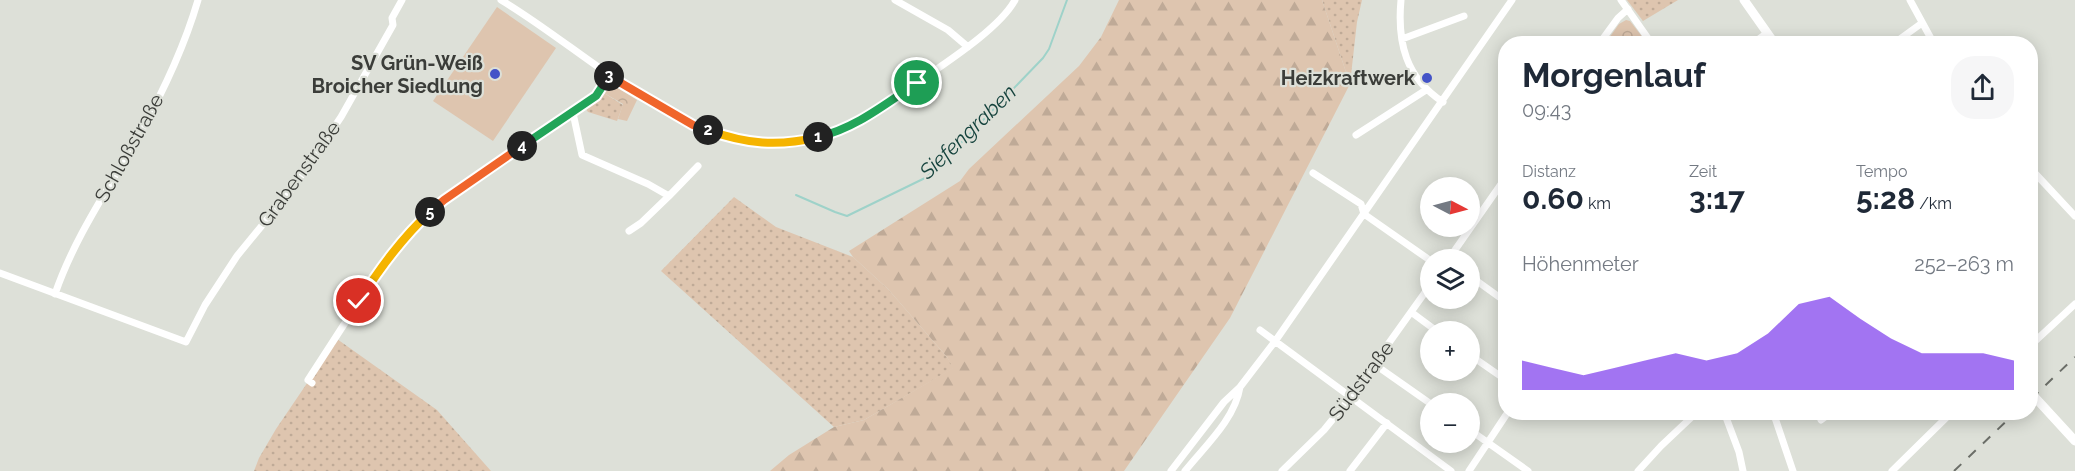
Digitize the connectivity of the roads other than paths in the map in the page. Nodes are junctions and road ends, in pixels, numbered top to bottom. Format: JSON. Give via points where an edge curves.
{"nodes":[{"id":1,"x":198,"y":0,"type":"edge"},
{"id":2,"x":402,"y":0,"type":"edge"},
{"id":3,"x":501,"y":0,"type":"edge"},
{"id":4,"x":517,"y":0,"type":"edge"},
{"id":5,"x":895,"y":0,"type":"edge"},
{"id":6,"x":1015,"y":0,"type":"edge"},
{"id":7,"x":1401,"y":0,"type":"edge"},
{"id":8,"x":1512,"y":0,"type":"edge"},
{"id":9,"x":1621,"y":0,"type":"edge"},
{"id":10,"x":1744,"y":0,"type":"edge"},
{"id":11,"x":1910,"y":0,"type":"edge"},
{"id":12,"x":513,"y":8,"type":"junction"},
{"id":13,"x":1628,"y":9,"type":"junction"},
{"id":14,"x":1464,"y":16,"type":"dead end"},
{"id":15,"x":1922,"y":23,"type":"junction"},
{"id":16,"x":1767,"y":33,"type":"junction"},
{"id":17,"x":1605,"y":36,"type":"edge"},
{"id":18,"x":1647,"y":36,"type":"edge"},
{"id":19,"x":1763,"y":36,"type":"edge"},
{"id":20,"x":1769,"y":36,"type":"edge"},
{"id":21,"x":1904,"y":36,"type":"edge"},
{"id":22,"x":1929,"y":36,"type":"edge"},
{"id":23,"x":1402,"y":39,"type":"junction"},
{"id":24,"x":968,"y":47,"type":"junction"},
{"id":25,"x":610,"y":75,"type":"junction"},
{"id":26,"x":1426,"y":90,"type":"junction"},
{"id":27,"x":1443,"y":102,"type":"junction"},
{"id":28,"x":573,"y":113,"type":"junction"},
{"id":29,"x":1356,"y":135,"type":"dead end"},
{"id":30,"x":698,"y":166,"type":"dead end"},
{"id":31,"x":1314,"y":173,"type":"dead end"},
{"id":32,"x":2038,"y":176,"type":"edge"},
{"id":33,"x":1498,"y":189,"type":"edge"},
{"id":34,"x":669,"y":196,"type":"junction"},
{"id":35,"x":1364,"y":214,"type":"junction"},
{"id":36,"x":2075,"y":216,"type":"edge"},
{"id":37,"x":630,"y":231,"type":"dead end"},
{"id":38,"x":1456,"y":249,"type":"edge"},
{"id":39,"x":1420,"y":253,"type":"edge"},
{"id":40,"x":0,"y":273,"type":"edge"},
{"id":41,"x":1480,"y":283,"type":"edge"},
{"id":42,"x":55,"y":294,"type":"junction"},
{"id":43,"x":1498,"y":296,"type":"edge"},
{"id":44,"x":1420,"y":299,"type":"edge"},
{"id":45,"x":2075,"y":304,"type":"edge"},
{"id":46,"x":1411,"y":312,"type":"junction"},
{"id":47,"x":1423,"y":321,"type":"edge"},
{"id":48,"x":1260,"y":330,"type":"dead end"},
{"id":49,"x":2038,"y":338,"type":"edge"},
{"id":50,"x":1276,"y":340,"type":"junction"},
{"id":51,"x":1480,"y":361,"type":"edge"},
{"id":52,"x":1374,"y":364,"type":"junction"},
{"id":53,"x":1498,"y":374,"type":"edge"},
{"id":54,"x":312,"y":382,"type":"dead end"},
{"id":55,"x":1240,"y":387,"type":"junction"},
{"id":56,"x":1352,"y":396,"type":"junction"},
{"id":57,"x":1420,"y":396,"type":"edge"},
{"id":58,"x":2038,"y":401,"type":"edge"},
{"id":59,"x":1503,"y":420,"type":"edge"},
{"id":60,"x":1689,"y":420,"type":"edge"},
{"id":61,"x":1727,"y":420,"type":"edge"},
{"id":62,"x":1776,"y":420,"type":"edge"},
{"id":63,"x":1944,"y":420,"type":"edge"},
{"id":64,"x":1388,"y":423,"type":"junction"},
{"id":65,"x":1480,"y":437,"type":"edge"},
{"id":66,"x":2075,"y":441,"type":"edge"},
{"id":67,"x":1488,"y":442,"type":"junction"},
{"id":68,"x":1172,"y":471,"type":"edge"},
{"id":69,"x":1185,"y":471,"type":"edge"},
{"id":70,"x":1282,"y":471,"type":"edge"},
{"id":71,"x":1350,"y":471,"type":"edge"},
{"id":72,"x":1451,"y":471,"type":"edge"},
{"id":73,"x":1469,"y":471,"type":"edge"},
{"id":74,"x":1528,"y":471,"type":"edge"},
{"id":75,"x":1638,"y":471,"type":"edge"},
{"id":76,"x":1743,"y":471,"type":"edge"},
{"id":77,"x":1793,"y":471,"type":"edge"},
{"id":78,"x":1892,"y":471,"type":"edge"}],
"edges":[{"from":1,"to":42,"type":"street","name":"Schloßstraße","via":[[164,86],[78,236]]},
{"from":2,"to":42,"type":"street","name":"Grabenstraße","via":[[392,18],[393,25],[341,117],[292,189],[237,256],[186,342]]},
{"from":3,"to":12,"type":"street"},
{"from":4,"to":12,"type":"street"},
{"from":5,"to":24,"type":"street","via":[[948,30]]},
{"from":6,"to":24,"type":"street"},
{"from":7,"to":23,"type":"street"},
{"from":8,"to":27,"type":"street"},
{"from":9,"to":13,"type":"street"},
{"from":10,"to":16,"type":"street"},
{"from":11,"to":15,"type":"street"},
{"from":12,"to":25,"type":"street"},
{"from":13,"to":17,"type":"street"},
{"from":13,"to":18,"type":"street"},
{"from":14,"to":23,"type":"street"},
{"from":15,"to":21,"type":"street"},
{"from":15,"to":22,"type":"street"},
{"from":16,"to":19,"type":"street"},
{"from":16,"to":20,"type":"street"},
{"from":23,"to":26,"type":"street","via":[[1410,69]]},
{"from":24,"to":25,"type":"street","via":[[866,118],[836,133],[769,145],[730,138],[693,125]]},
{"from":25,"to":28,"type":"street","via":[[596,96]]},
{"from":26,"to":27,"type":"street"},
{"from":26,"to":29,"type":"street"},
{"from":27,"to":35,"type":"street"},
{"from":28,"to":34,"type":"street","via":[[582,155]]},
{"from":28,"to":54,"type":"street","via":[[444,200],[403,238],[319,362],[308,380]]},
{"from":30,"to":34,"type":"street"},
{"from":31,"to":35,"type":"street","via":[[1361,204]]},
{"from":32,"to":36,"type":"street"},
{"from":33,"to":38,"type":"street"},
{"from":34,"to":37,"type":"street"},
{"from":35,"to":39,"type":"street"},
{"from":35,"to":50,"type":"street"},
{"from":40,"to":42,"type":"street"},
{"from":41,"to":43,"type":"street"},
{"from":44,"to":46,"type":"street","name":"Südstraße"},
{"from":45,"to":49,"type":"street"},
{"from":46,"to":47,"type":"street"},
{"from":46,"to":52,"type":"street","name":"Südstraße"},
{"from":48,"to":50,"type":"street"},
{"from":50,"to":55,"type":"street"},
{"from":50,"to":56,"type":"street"},
{"from":51,"to":53,"type":"street"},
{"from":52,"to":56,"type":"street","name":"Südstraße"},
{"from":52,"to":57,"type":"street"},
{"from":55,"to":68,"type":"street"},
{"from":55,"to":69,"type":"street","via":[[1238,400],[1226,420]]},
{"from":56,"to":64,"type":"street"},
{"from":56,"to":70,"type":"street","name":"Südstraße"},
{"from":58,"to":66,"type":"street"},
{"from":59,"to":67,"type":"street"},
{"from":60,"to":75,"type":"street"},
{"from":61,"to":76,"type":"street"},
{"from":62,"to":77,"type":"street"},
{"from":63,"to":78,"type":"street"},
{"from":64,"to":71,"type":"street"},
{"from":64,"to":72,"type":"street"},
{"from":65,"to":67,"type":"street"},
{"from":67,"to":73,"type":"street"},
{"from":67,"to":74,"type":"street"}]}
